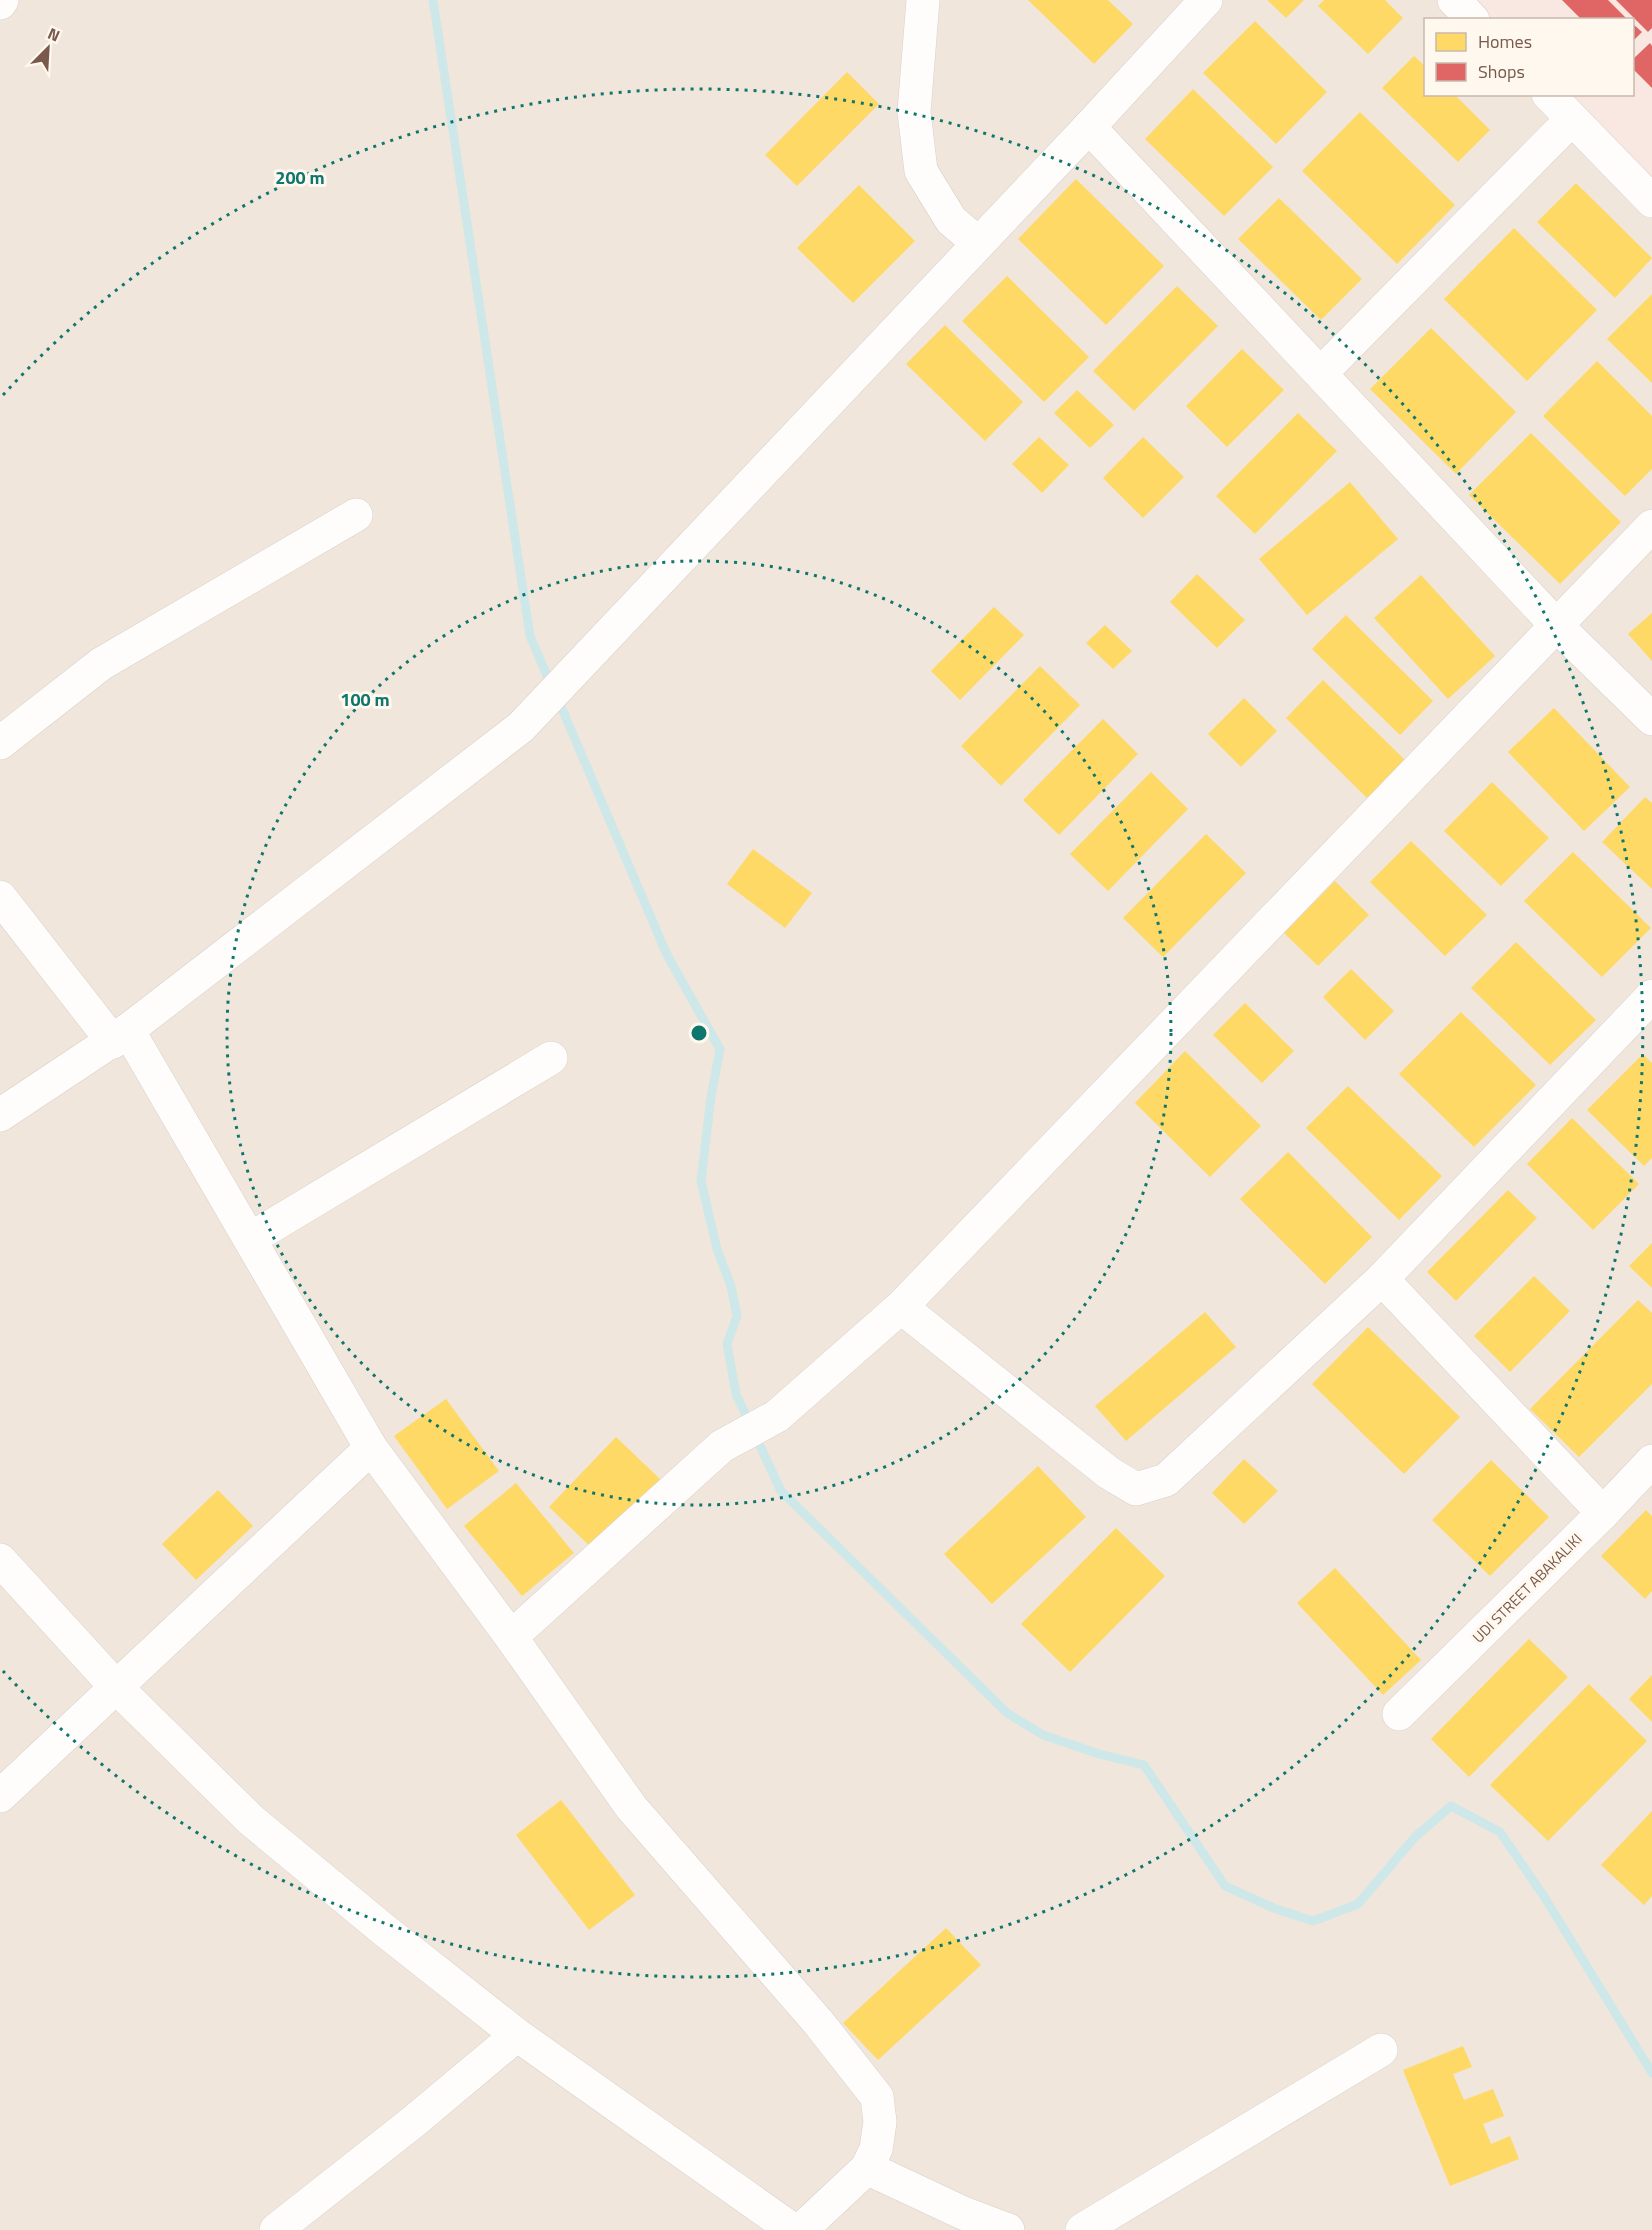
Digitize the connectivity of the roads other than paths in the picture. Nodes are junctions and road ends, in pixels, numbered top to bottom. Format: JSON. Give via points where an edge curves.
{"nodes":[{"id":1,"x":923,"y":0,"type":"edge"},
{"id":2,"x":1206,"y":0,"type":"edge"},
{"id":3,"x":1454,"y":0,"type":"edge"},
{"id":4,"x":1471,"y":18,"type":"edge"},
{"id":5,"x":1550,"y":96,"type":"edge"},
{"id":6,"x":1572,"y":119,"type":"junction"},
{"id":7,"x":1089,"y":127,"type":"junction"},
{"id":8,"x":1652,"y":201,"type":"edge"},
{"id":9,"x":978,"y":243,"type":"junction"},
{"id":10,"x":1321,"y":373,"type":"junction"},
{"id":11,"x":356,"y":515,"type":"dead end"},
{"id":12,"x":1652,"y":526,"type":"edge"},
{"id":13,"x":1556,"y":625,"type":"junction"},
{"id":14,"x":1652,"y":719,"type":"edge"},
{"id":15,"x":0,"y":743,"type":"edge"},
{"id":16,"x":0,"y":897,"type":"edge"},
{"id":17,"x":1652,"y":996,"type":"edge"},
{"id":18,"x":121,"y":1036,"type":"junction"},
{"id":19,"x":551,"y":1058,"type":"dead end"},
{"id":20,"x":0,"y":1115,"type":"edge"},
{"id":21,"x":250,"y":1239,"type":"junction"},
{"id":22,"x":1382,"y":1279,"type":"junction"},
{"id":23,"x":901,"y":1307,"type":"junction"},
{"id":24,"x":371,"y":1448,"type":"junction"},
{"id":25,"x":1652,"y":1461,"type":"edge"},
{"id":26,"x":1603,"y":1513,"type":"junction"},
{"id":27,"x":0,"y":1560,"type":"edge"},
{"id":28,"x":511,"y":1637,"type":"junction"},
{"id":29,"x":117,"y":1688,"type":"junction"},
{"id":30,"x":1399,"y":1714,"type":"dead end"},
{"id":31,"x":0,"y":1796,"type":"edge"},
{"id":32,"x":517,"y":2035,"type":"junction"},
{"id":33,"x":1381,"y":2050,"type":"dead end"},
{"id":34,"x":867,"y":2168,"type":"junction"},
{"id":35,"x":276,"y":2230,"type":"edge"},
{"id":36,"x":793,"y":2230,"type":"edge"},
{"id":37,"x":801,"y":2230,"type":"edge"},
{"id":38,"x":1008,"y":2230,"type":"edge"},
{"id":39,"x":1082,"y":2230,"type":"edge"}],
"edges":[{"from":1,"to":9,"type":"street","via":[[914,112],[921,171],[951,220]]},
{"from":2,"to":7,"type":"street"},
{"from":3,"to":4,"type":"street"},
{"from":5,"to":6,"type":"street"},
{"from":6,"to":8,"type":"street"},
{"from":6,"to":10,"type":"street"},
{"from":7,"to":9,"type":"street"},
{"from":7,"to":10,"type":"street"},
{"from":9,"to":18,"type":"street","via":[[521,727]]},
{"from":10,"to":13,"type":"street"},
{"from":11,"to":15,"type":"street","via":[[101,664]]},
{"from":12,"to":13,"type":"street"},
{"from":13,"to":14,"type":"street"},
{"from":13,"to":23,"type":"street"},
{"from":16,"to":18,"type":"street"},
{"from":17,"to":22,"type":"street"},
{"from":18,"to":20,"type":"street"},
{"from":18,"to":21,"type":"street"},
{"from":19,"to":21,"type":"street"},
{"from":21,"to":24,"type":"street"},
{"from":22,"to":23,"type":"street","via":[[1166,1480],[1136,1489],[1109,1473]]},
{"from":22,"to":26,"type":"street"},
{"from":23,"to":28,"type":"street","via":[[777,1416],[723,1446]]},
{"from":24,"to":28,"type":"street"},
{"from":24,"to":29,"type":"street"},
{"from":25,"to":26,"type":"street","name":"UDI STREET ABAKALIKI"},
{"from":26,"to":30,"type":"street","name":"UDI STREET ABAKALIKI"},
{"from":27,"to":29,"type":"street"},
{"from":28,"to":34,"type":"street","via":[[631,1807],[818,2022],[877,2097],[880,2122],[876,2149]]},
{"from":29,"to":31,"type":"street"},
{"from":29,"to":32,"type":"street","via":[[251,1820]]},
{"from":32,"to":35,"type":"street"},
{"from":32,"to":36,"type":"street"},
{"from":33,"to":39,"type":"street"},
{"from":34,"to":37,"type":"street"},
{"from":34,"to":38,"type":"street"}]}
